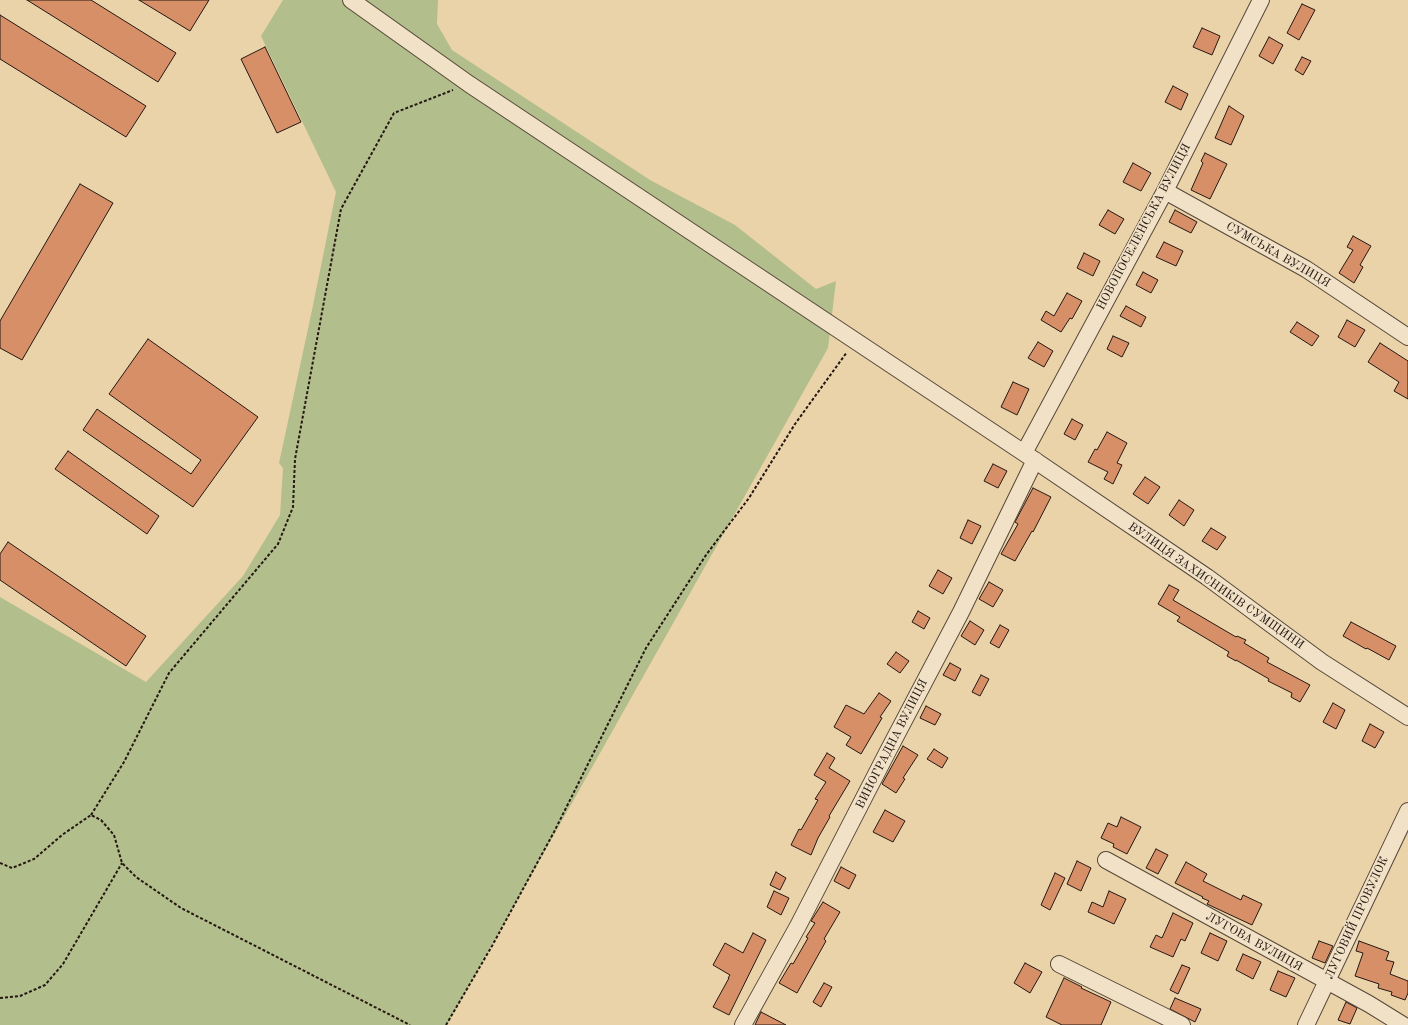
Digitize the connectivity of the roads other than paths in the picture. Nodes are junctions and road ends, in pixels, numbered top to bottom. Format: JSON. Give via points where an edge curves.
{"nodes":[{"id":1,"x":351,"y":0,"type":"edge"},
{"id":2,"x":1261,"y":0,"type":"edge"},
{"id":3,"x":1165,"y":191,"type":"junction"},
{"id":4,"x":1408,"y":337,"type":"edge"},
{"id":5,"x":1030,"y":456,"type":"junction"},
{"id":6,"x":1408,"y":717,"type":"edge"},
{"id":7,"x":1408,"y":811,"type":"edge"},
{"id":8,"x":1106,"y":860,"type":"dead end"},
{"id":9,"x":1059,"y":964,"type":"dead end"},
{"id":10,"x":1327,"y":982,"type":"junction"},
{"id":11,"x":743,"y":1025,"type":"edge"},
{"id":12,"x":1182,"y":1025,"type":"edge"},
{"id":13,"x":1306,"y":1025,"type":"edge"},
{"id":14,"x":1403,"y":1025,"type":"edge"}],
"edges":[{"from":1,"to":5,"type":"street","name":"ВУЛИЦЯ ЗАХИСНИКІВ СУМЩИНИ","via":[[469,84]]},
{"from":2,"to":3,"type":"street","name":"НОВОПОСЕЛЕНСЬКА ВУЛИЦЯ"},
{"from":3,"to":4,"type":"street","name":"СУМСЬКА ВУЛИЦЯ","via":[[1306,268]]},
{"from":3,"to":5,"type":"street","name":"НОВОПОСЕЛЕНСЬКА ВУЛИЦЯ"},
{"from":5,"to":6,"type":"street","name":"ВУЛИЦЯ ЗАХИСНИКІВ СУМЩИНИ","via":[[1207,577],[1322,662]]},
{"from":5,"to":11,"type":"street","name":"ВИНОГРАДНА ВУЛИЦЯ","via":[[961,612],[798,926]]},
{"from":7,"to":10,"type":"street","name":"ЛУГОВИЙ ПРОВУЛОК"},
{"from":8,"to":10,"type":"street","name":"ЛУГОВА ВУЛИЦЯ"},
{"from":9,"to":12,"type":"street"},
{"from":10,"to":13,"type":"street","name":"ЛУГОВИЙ ПРОВУЛОК"},
{"from":10,"to":14,"type":"street","name":"ЛУГОВА ВУЛИЦЯ"}]}
